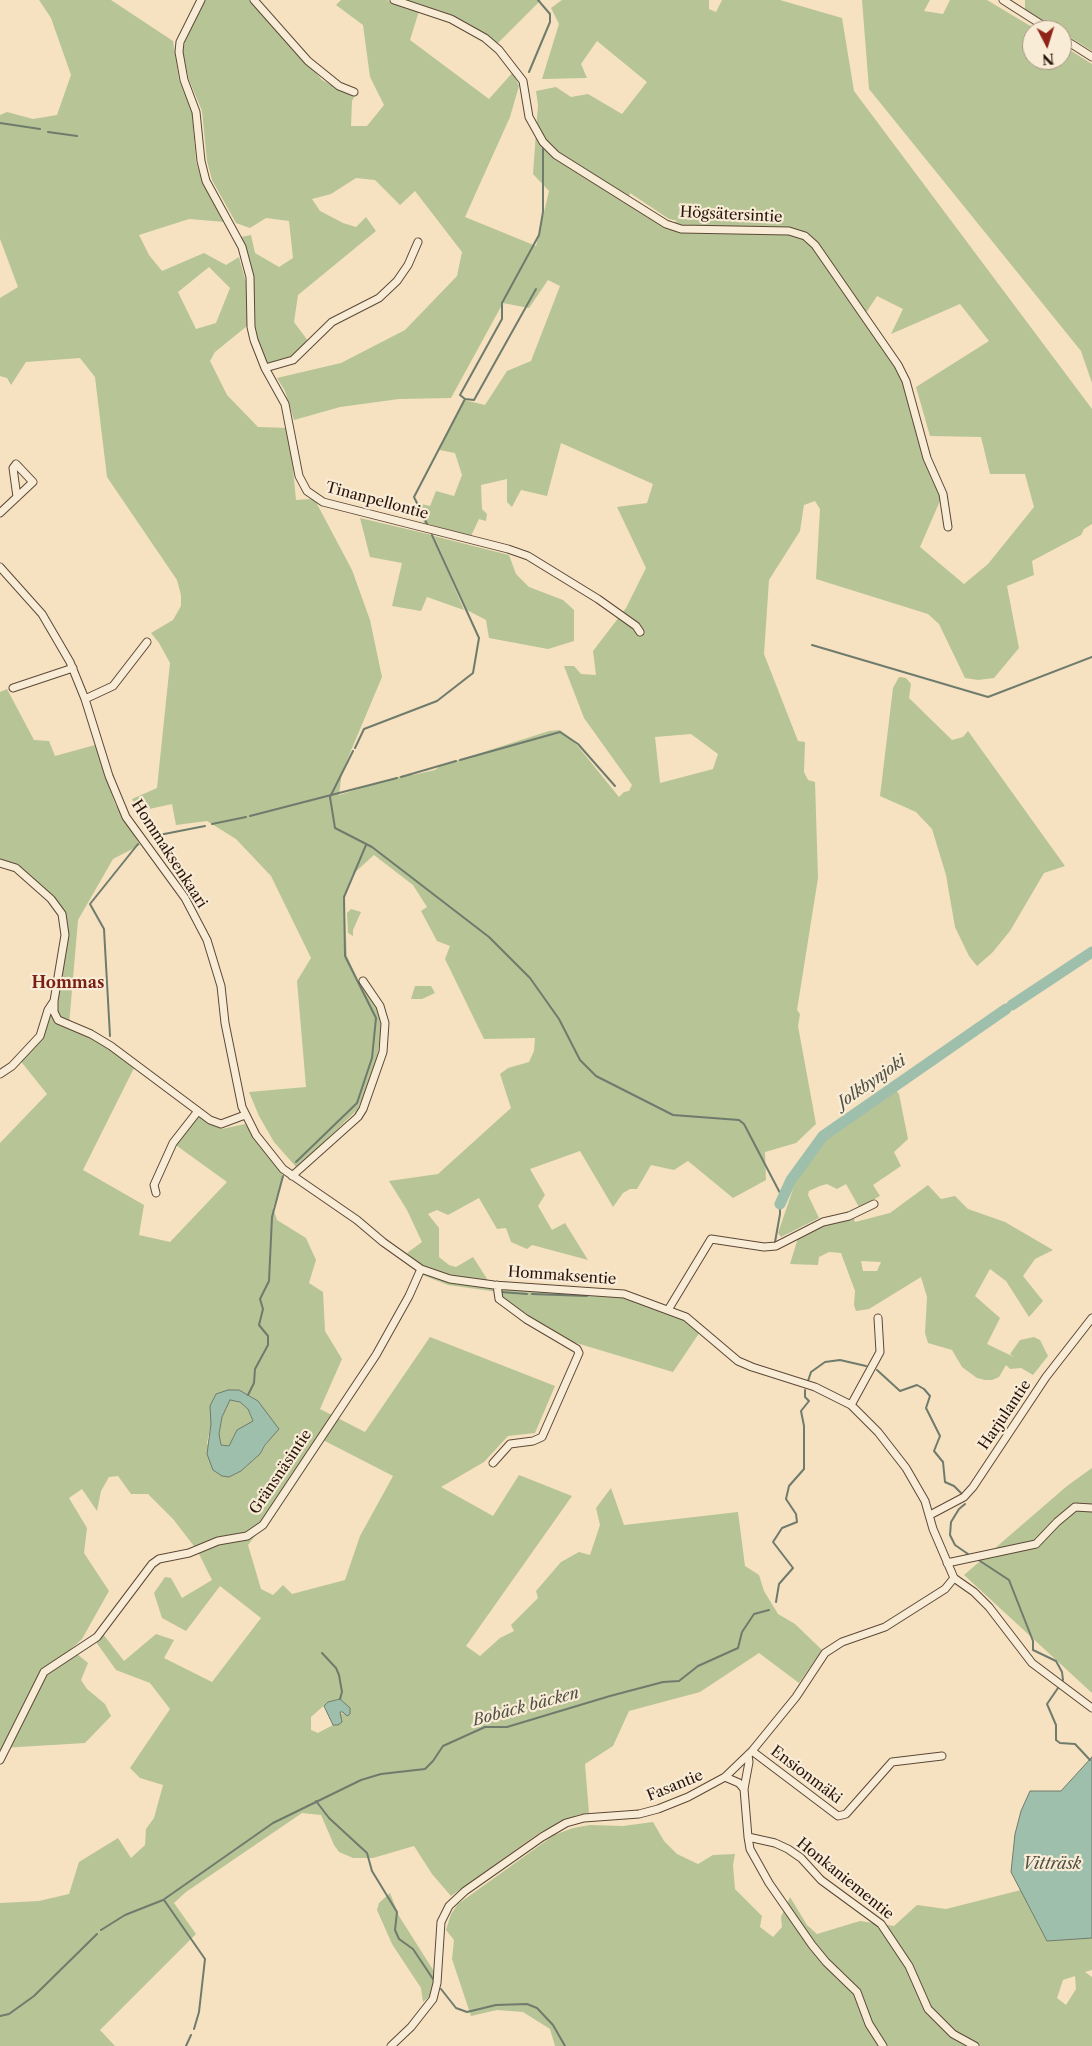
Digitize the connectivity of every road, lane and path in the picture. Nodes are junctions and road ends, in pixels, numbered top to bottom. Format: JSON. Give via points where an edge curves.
{"nodes":[{"id":1,"x":200,"y":0,"type":"edge"},
{"id":2,"x":254,"y":0,"type":"edge"},
{"id":3,"x":394,"y":0,"type":"edge"},
{"id":4,"x":1003,"y":0,"type":"edge"},
{"id":5,"x":1034,"y":20,"type":"edge"},
{"id":6,"x":1072,"y":44,"type":"edge"},
{"id":7,"x":1092,"y":57,"type":"edge"},
{"id":8,"x":354,"y":92,"type":"dead end"},
{"id":9,"x":418,"y":242,"type":"dead end"},
{"id":10,"x":265,"y":368,"type":"junction"},
{"id":11,"x":16,"y":497,"type":"dead end"},
{"id":12,"x":0,"y":513,"type":"edge"},
{"id":13,"x":948,"y":527,"type":"dead end"},
{"id":14,"x":0,"y":567,"type":"edge"},
{"id":15,"x":640,"y":632,"type":"dead end"},
{"id":16,"x":147,"y":642,"type":"dead end"},
{"id":17,"x":73,"y":668,"type":"junction"},
{"id":18,"x":13,"y":688,"type":"dead end"},
{"id":19,"x":86,"y":699,"type":"junction"},
{"id":20,"x":0,"y":863,"type":"edge"},
{"id":21,"x":363,"y":981,"type":"dead end"},
{"id":22,"x":54,"y":1000,"type":"junction"},
{"id":23,"x":0,"y":1074,"type":"edge"},
{"id":24,"x":198,"y":1111,"type":"junction"},
{"id":25,"x":245,"y":1114,"type":"junction"},
{"id":26,"x":283,"y":1169,"type":"joint"},
{"id":27,"x":292,"y":1176,"type":"junction"},
{"id":28,"x":156,"y":1193,"type":"dead end"},
{"id":29,"x":874,"y":1204,"type":"dead end"},
{"id":30,"x":421,"y":1269,"type":"junction"},
{"id":31,"x":497,"y":1285,"type":"junction"},
{"id":32,"x":668,"y":1310,"type":"junction"},
{"id":33,"x":878,"y":1318,"type":"dead end"},
{"id":34,"x":1092,"y":1318,"type":"edge"},
{"id":35,"x":851,"y":1405,"type":"junction"},
{"id":36,"x":493,"y":1463,"type":"dead end"},
{"id":37,"x":1092,"y":1508,"type":"edge"},
{"id":38,"x":930,"y":1515,"type":"junction"},
{"id":39,"x":947,"y":1563,"type":"junction"},
{"id":40,"x":954,"y":1578,"type":"junction"},
{"id":41,"x":1092,"y":1708,"type":"edge"},
{"id":42,"x":750,"y":1753,"type":"junction"},
{"id":43,"x":942,"y":1756,"type":"dead end"},
{"id":44,"x":0,"y":1760,"type":"edge"},
{"id":45,"x":725,"y":1778,"type":"junction"},
{"id":46,"x":744,"y":1789,"type":"junction"},
{"id":47,"x":748,"y":1838,"type":"junction"},
{"id":48,"x":391,"y":2046,"type":"edge"},
{"id":49,"x":883,"y":2046,"type":"edge"},
{"id":50,"x":975,"y":2046,"type":"edge"}],
"edges":[{"from":1,"to":10,"type":"street","name":"Tinanpellontie","via":[[178,52],[196,112],[206,180],[235,232],[247,266],[251,287],[250,327]]},
{"from":2,"to":8,"type":"street","via":[[308,61],[339,86]]},
{"from":3,"to":13,"type":"street","name":"Högsätersintie","via":[[445,16],[485,38],[499,50],[523,81],[529,117],[543,142],[556,155],[666,224],[681,229],[788,232],[805,236],[815,245],[898,364],[906,381],[927,458],[942,494]]},
{"from":4,"to":5,"type":"street"},
{"from":6,"to":7,"type":"street"},
{"from":9,"to":10,"type":"street","via":[[397,281],[379,298],[332,322],[293,360]]},
{"from":10,"to":15,"type":"street","name":"Tinanpellontie","via":[[285,404],[299,476],[313,497],[528,556],[598,599]]},
{"from":11,"to":12,"type":"street"},
{"from":14,"to":17,"type":"street","name":"Hommaksenkaari","via":[[42,614]]},
{"from":16,"to":19,"type":"street","via":[[114,686]]},
{"from":17,"to":18,"type":"street"},
{"from":17,"to":19,"type":"street","name":"Hommaksenkaari"},
{"from":19,"to":25,"type":"street","name":"Hommaksenkaari","via":[[109,776],[126,818],[185,898],[207,940],[221,986],[238,1094]]},
{"from":20,"to":22,"type":"street","via":[[16,868],[51,899],[62,914],[65,935]]},
{"from":21,"to":27,"type":"street","via":[[380,1006],[386,1023],[383,1052],[363,1109],[358,1118]]},
{"from":22,"to":23,"type":"street","via":[[40,1036]]},
{"from":22,"to":24,"type":"street","via":[[58,1020],[111,1046]]},
{"from":24,"to":25,"type":"street","via":[[221,1124]]},
{"from":24,"to":28,"type":"street","via":[[173,1143],[154,1185]]},
{"from":25,"to":26,"type":"street","name":"Hommaksenkaari","via":[[268,1153]]},
{"from":26,"to":27,"type":"street","name":"Hommaksentie"},
{"from":27,"to":30,"type":"street","name":"Hommaksentie"},
{"from":29,"to":32,"type":"street","via":[[849,1216],[823,1222],[776,1246],[711,1239]]},
{"from":30,"to":31,"type":"street","name":"Hommaksentie","via":[[450,1279]]},
{"from":30,"to":44,"type":"street","name":"Gränsnäsintie","via":[[376,1355],[263,1525],[247,1536],[218,1541],[152,1564],[98,1637],[44,1672]]},
{"from":31,"to":32,"type":"street","name":"Hommaksentie","via":[[611,1292]]},
{"from":31,"to":36,"type":"street","via":[[499,1299],[579,1353],[542,1437],[510,1444]]},
{"from":32,"to":35,"type":"street","name":"Hommaksentie","via":[[686,1317],[738,1360],[815,1387]]},
{"from":33,"to":35,"type":"street","via":[[880,1352]]},
{"from":34,"to":38,"type":"street","name":"Harjulantie","via":[[1046,1377],[973,1487],[964,1497]]},
{"from":35,"to":38,"type":"street","name":"Hommaksentie","via":[[878,1432],[906,1468]]},
{"from":37,"to":39,"type":"street","via":[[1075,1508],[1036,1544]]},
{"from":38,"to":39,"type":"street","name":"Hommaksentie"},
{"from":39,"to":40,"type":"street","name":"Hommaksentie"},
{"from":40,"to":41,"type":"street","via":[[989,1607],[1032,1663]]},
{"from":40,"to":42,"type":"street","name":"Fasantie","via":[[945,1589],[892,1623],[831,1648]]},
{"from":42,"to":43,"type":"street","name":"Ensionmäki","via":[[838,1816],[846,1814],[892,1762]]},
{"from":42,"to":45,"type":"street","name":"Fasantie"},
{"from":42,"to":46,"type":"street"},
{"from":45,"to":46,"type":"street","via":[[739,1783]]},
{"from":45,"to":48,"type":"street","name":"Fasantie","via":[[658,1809],[566,1823],[465,1891],[448,1906],[441,1922],[433,1999]]},
{"from":46,"to":47,"type":"street"},
{"from":47,"to":49,"type":"street","via":[[765,1878],[806,1938],[857,1992],[869,2024]]},
{"from":47,"to":50,"type":"street","name":"Honkaniementie","via":[[788,1849],[801,1858],[820,1880],[881,1924],[908,1966],[928,2009],[953,2034]]}]}
